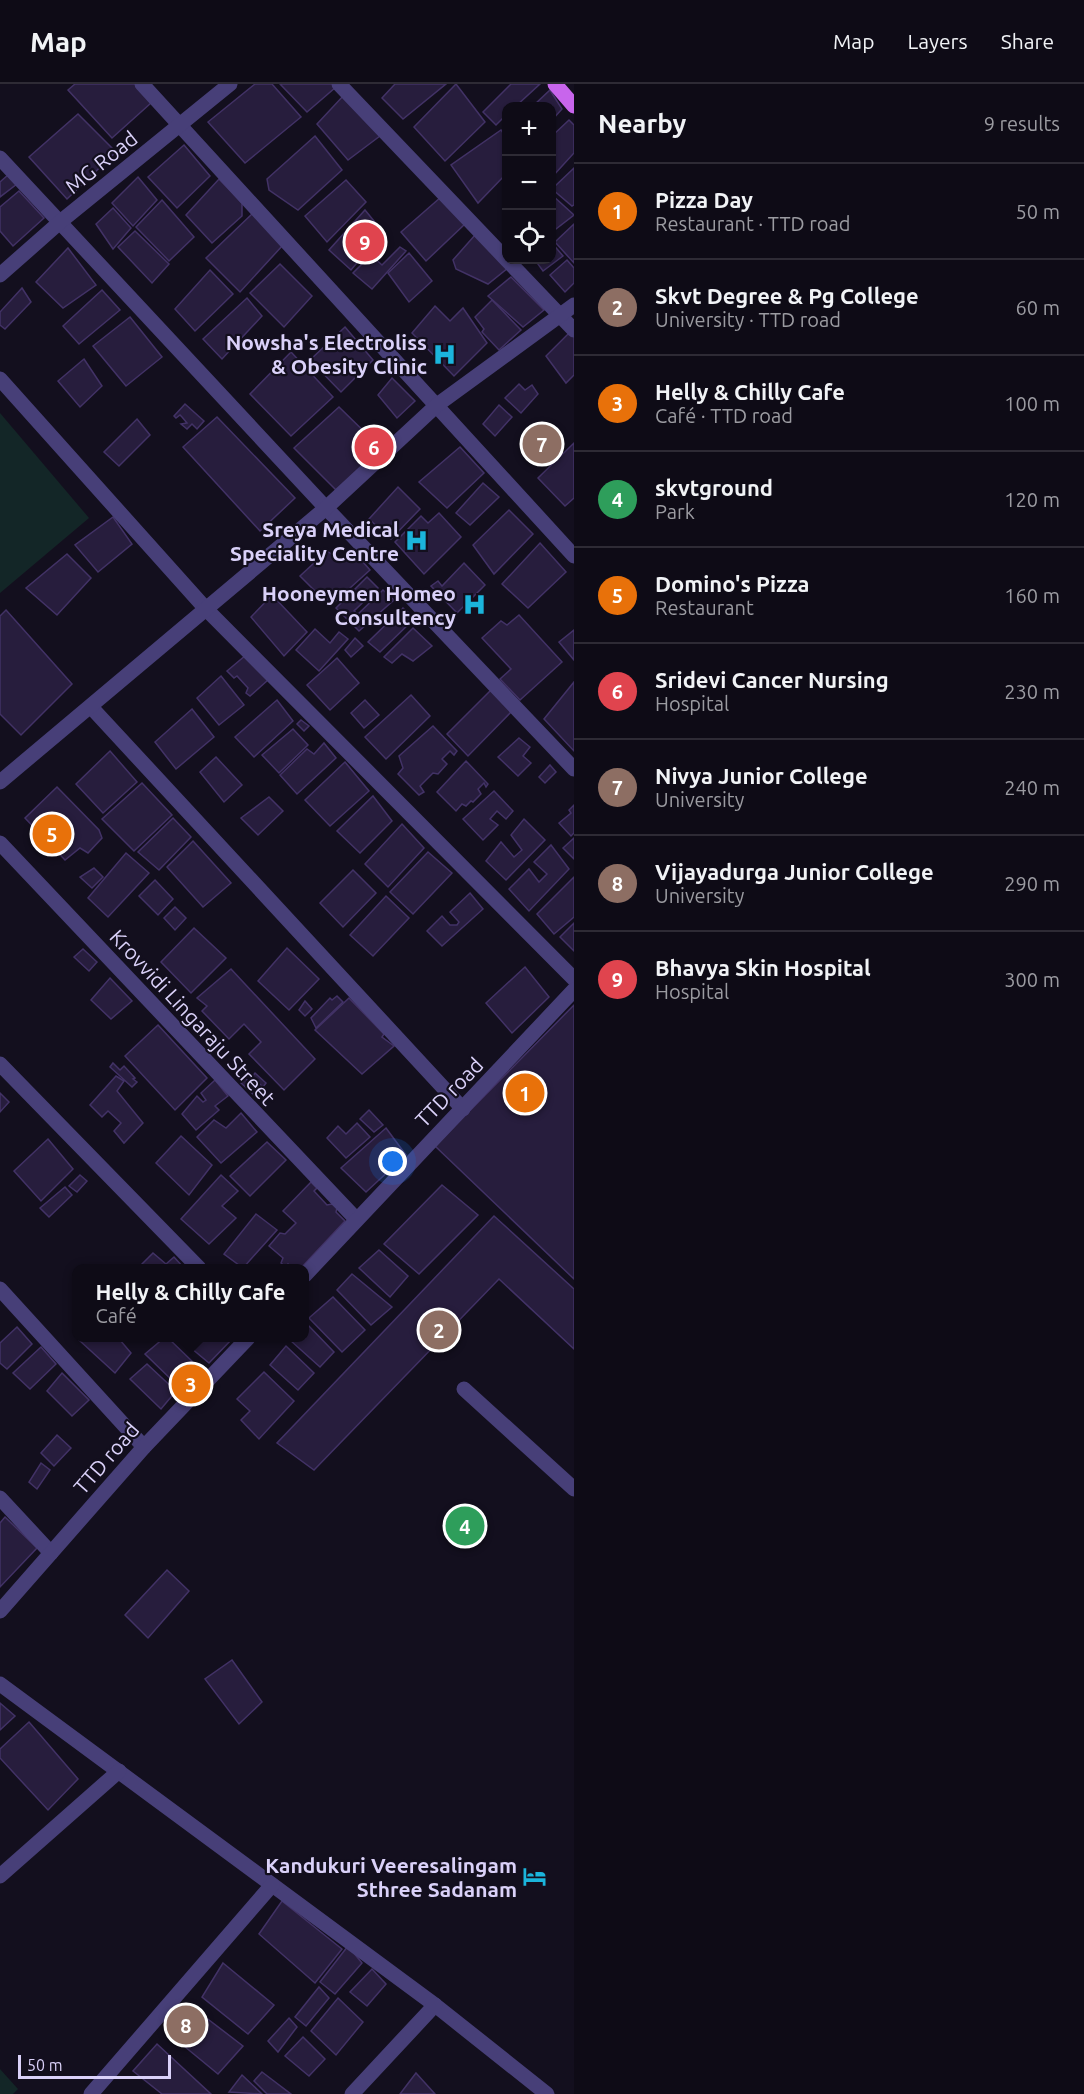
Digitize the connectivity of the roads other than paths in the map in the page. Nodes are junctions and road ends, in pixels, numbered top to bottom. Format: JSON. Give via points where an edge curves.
{"nodes":[{"id":1,"x":142,"y":84,"type":"edge"},
{"id":2,"x":230,"y":84,"type":"edge"},
{"id":3,"x":339,"y":84,"type":"edge"},
{"id":4,"x":555,"y":84,"type":"edge"},
{"id":5,"x":574,"y":106,"type":"edge"},
{"id":6,"x":180,"y":127,"type":"junction"},
{"id":7,"x":0,"y":158,"type":"edge"},
{"id":8,"x":60,"y":222,"type":"junction"},
{"id":9,"x":502,"y":254,"type":"edge"},
{"id":10,"x":512,"y":264,"type":"edge"},
{"id":11,"x":0,"y":275,"type":"edge"},
{"id":12,"x":574,"y":305,"type":"edge"},
{"id":13,"x":561,"y":315,"type":"junction"},
{"id":14,"x":574,"y":330,"type":"edge"},
{"id":15,"x":0,"y":379,"type":"edge"},
{"id":16,"x":436,"y":405,"type":"junction"},
{"id":17,"x":326,"y":508,"type":"junction"},
{"id":18,"x":574,"y":556,"type":"edge"},
{"id":19,"x":206,"y":609,"type":"junction"},
{"id":20,"x":91,"y":707,"type":"junction"},
{"id":21,"x":574,"y":769,"type":"edge"},
{"id":22,"x":0,"y":782,"type":"edge"},
{"id":23,"x":0,"y":843,"type":"edge"},
{"id":24,"x":574,"y":979,"type":"edge"},
{"id":25,"x":574,"y":990,"type":"edge"},
{"id":26,"x":0,"y":1064,"type":"edge"},
{"id":27,"x":463,"y":1109,"type":"junction"},
{"id":28,"x":356,"y":1219,"type":"junction"},
{"id":29,"x":194,"y":1264,"type":"edge"},
{"id":30,"x":309,"y":1271,"type":"edge"},
{"id":31,"x":0,"y":1289,"type":"edge"},
{"id":32,"x":244,"y":1342,"type":"edge"},
{"id":33,"x":464,"y":1389,"type":"dead end"},
{"id":34,"x":144,"y":1447,"type":"junction"},
{"id":35,"x":574,"y":1489,"type":"edge"},
{"id":36,"x":0,"y":1498,"type":"edge"},
{"id":37,"x":51,"y":1553,"type":"junction"},
{"id":38,"x":0,"y":1611,"type":"edge"},
{"id":39,"x":0,"y":1684,"type":"edge"},
{"id":40,"x":118,"y":1771,"type":"junction"},
{"id":41,"x":0,"y":1876,"type":"edge"},
{"id":42,"x":272,"y":1885,"type":"junction"},
{"id":43,"x":435,"y":2005,"type":"junction"},
{"id":44,"x":91,"y":2094,"type":"edge"},
{"id":45,"x":352,"y":2094,"type":"edge"},
{"id":46,"x":547,"y":2094,"type":"edge"}],
"edges":[{"from":1,"to":6,"type":"street"},
{"from":2,"to":6,"type":"street","name":"MG Road"},
{"from":3,"to":9,"type":"street"},
{"from":4,"to":5,"type":"main road"},
{"from":6,"to":8,"type":"street","name":"MG Road"},
{"from":6,"to":16,"type":"street"},
{"from":7,"to":8,"type":"street"},
{"from":8,"to":11,"type":"street","name":"MG Road"},
{"from":8,"to":17,"type":"street"},
{"from":10,"to":13,"type":"street"},
{"from":12,"to":13,"type":"street"},
{"from":13,"to":14,"type":"street"},
{"from":13,"to":16,"type":"street"},
{"from":15,"to":19,"type":"street"},
{"from":16,"to":17,"type":"street"},
{"from":16,"to":18,"type":"street"},
{"from":17,"to":19,"type":"street"},
{"from":17,"to":21,"type":"street"},
{"from":19,"to":20,"type":"street"},
{"from":19,"to":24,"type":"street"},
{"from":20,"to":22,"type":"street"},
{"from":20,"to":27,"type":"street"},
{"from":23,"to":28,"type":"street","name":"Krovvidi Lingaraju Street"},
{"from":25,"to":27,"type":"street","name":"TTD road"},
{"from":26,"to":29,"type":"street"},
{"from":27,"to":28,"type":"street","name":"TTD road"},
{"from":28,"to":30,"type":"street","name":"TTD road"},
{"from":31,"to":34,"type":"street"},
{"from":32,"to":34,"type":"street","name":"TTD road"},
{"from":33,"to":35,"type":"street"},
{"from":34,"to":37,"type":"street","name":"TTD road"},
{"from":36,"to":37,"type":"street"},
{"from":37,"to":38,"type":"street","name":"TTD road"},
{"from":39,"to":40,"type":"street"},
{"from":40,"to":41,"type":"street"},
{"from":40,"to":42,"type":"street"},
{"from":42,"to":43,"type":"street"},
{"from":42,"to":44,"type":"street"},
{"from":43,"to":45,"type":"street"},
{"from":43,"to":46,"type":"street"}]}
